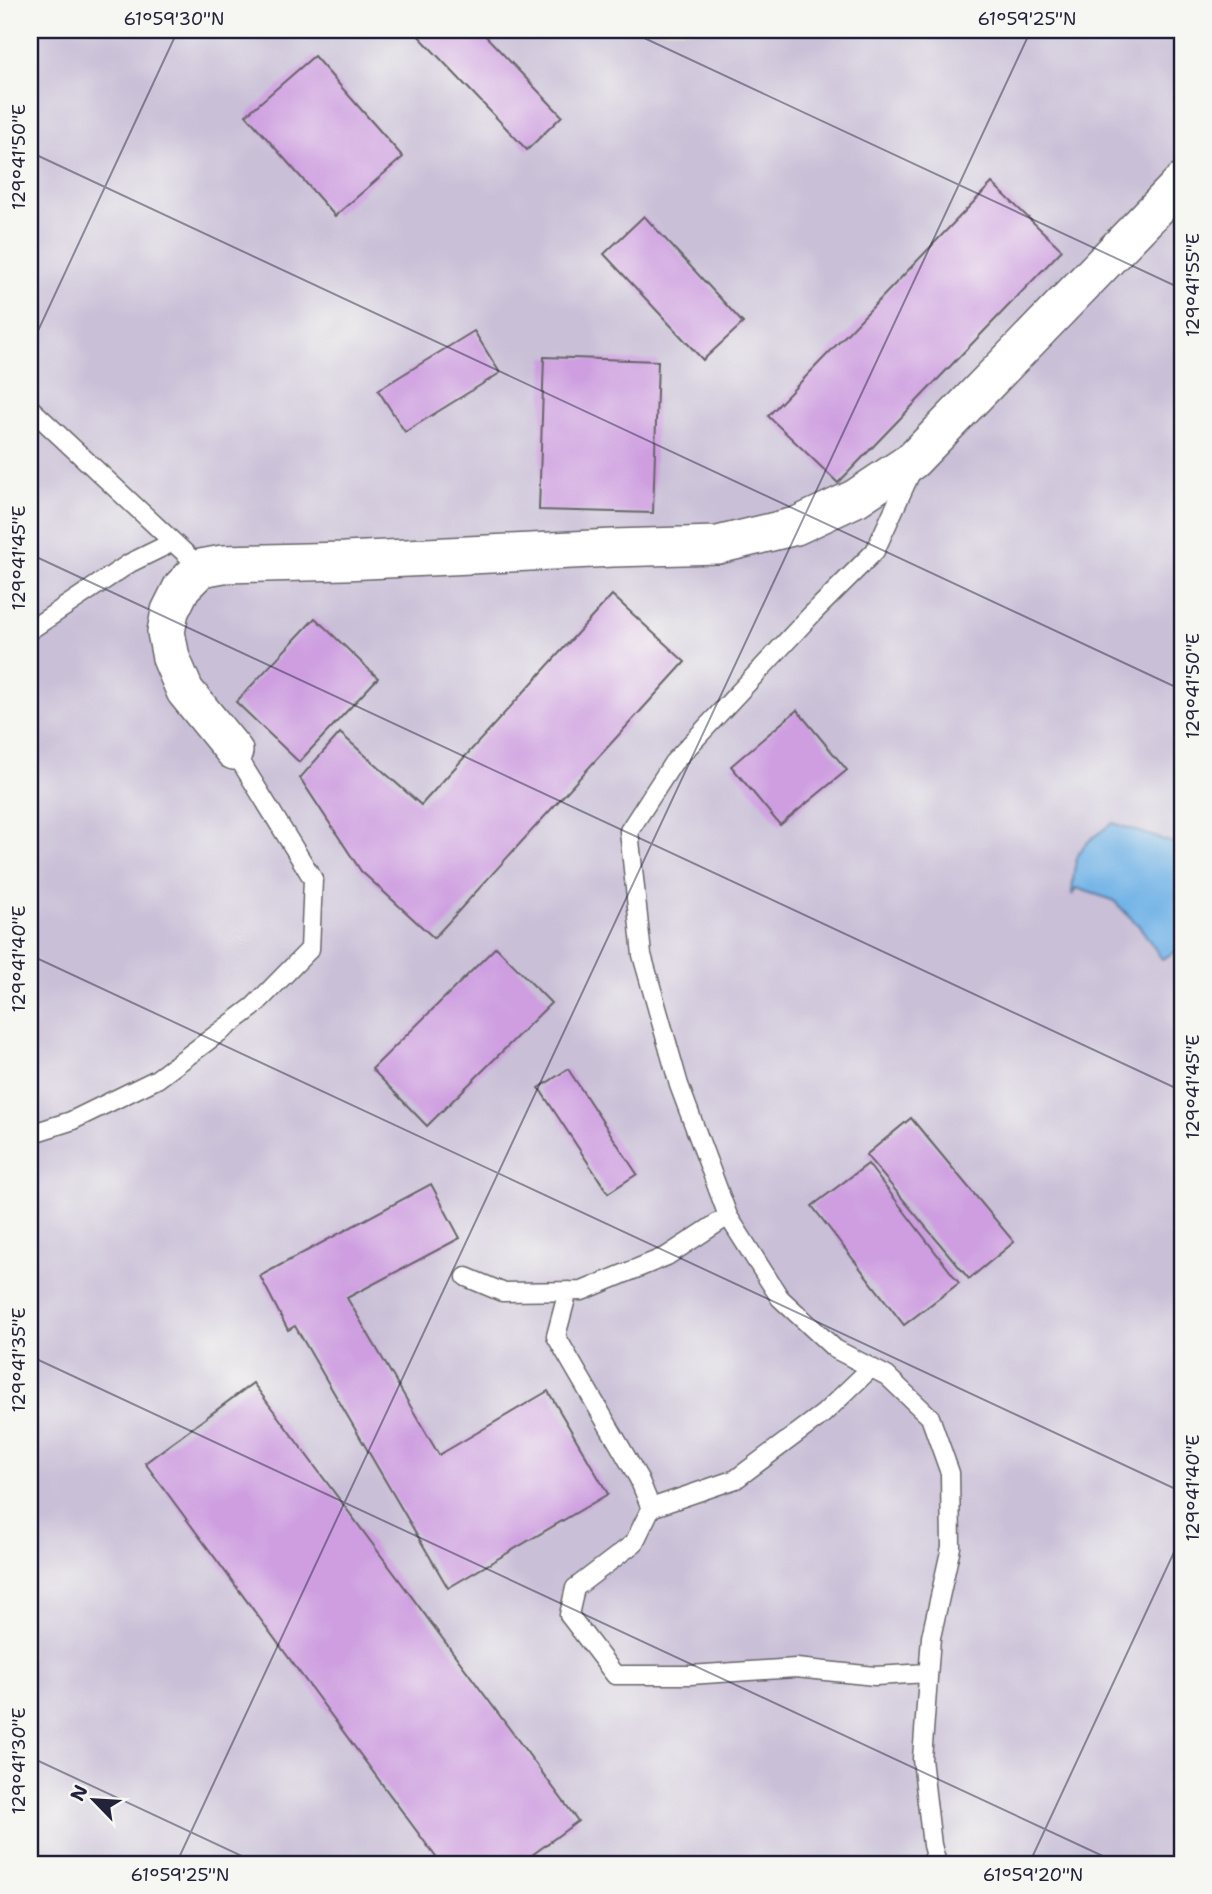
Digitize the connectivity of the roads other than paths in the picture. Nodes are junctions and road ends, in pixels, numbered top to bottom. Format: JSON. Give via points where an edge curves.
{"nodes":[{"id":1,"x":1182,"y":182,"type":"edge"},
{"id":2,"x":30,"y":408,"type":"edge"},
{"id":3,"x":920,"y":452,"type":"junction"},
{"id":4,"x":173,"y":542,"type":"junction"},
{"id":5,"x":201,"y":568,"type":"junction"},
{"id":6,"x":30,"y":630,"type":"edge"},
{"id":7,"x":234,"y":751,"type":"joint"},
{"id":8,"x":30,"y":1133,"type":"edge"},
{"id":9,"x":728,"y":1216,"type":"junction"},
{"id":10,"x":466,"y":1277,"type":"dead end"},
{"id":11,"x":568,"y":1291,"type":"junction"},
{"id":12,"x":871,"y":1367,"type":"junction"},
{"id":13,"x":651,"y":1508,"type":"junction"},
{"id":14,"x":928,"y":1673,"type":"junction"},
{"id":15,"x":937,"y":1864,"type":"edge"}],
"edges":[{"from":1,"to":3,"type":"street"},
{"from":2,"to":4,"type":"lane"},
{"from":3,"to":5,"type":"street","via":[[856,498],[796,526],[718,545]]},
{"from":3,"to":9,"type":"lane","via":[[875,551],[673,763],[629,831],[642,955],[679,1085]]},
{"from":4,"to":5,"type":"lane"},
{"from":4,"to":6,"type":"lane","via":[[130,563]]},
{"from":5,"to":7,"type":"street","via":[[182,587],[166,632],[185,691]]},
{"from":7,"to":8,"type":"lane","via":[[313,879],[310,949],[253,1007],[157,1079],[71,1121]]},
{"from":9,"to":11,"type":"lane","via":[[667,1256],[582,1291]]},
{"from":9,"to":12,"type":"lane","via":[[779,1298],[835,1349]]},
{"from":10,"to":11,"type":"lane","via":[[502,1292]]},
{"from":11,"to":13,"type":"lane","via":[[556,1336],[639,1479]]},
{"from":12,"to":13,"type":"lane","via":[[823,1414],[736,1479]]},
{"from":12,"to":14,"type":"lane","via":[[930,1417],[950,1473],[951,1547],[931,1637]]},
{"from":13,"to":14,"type":"lane","via":[[635,1543],[575,1588],[569,1615],[615,1675],[796,1668],[875,1676]]},
{"from":14,"to":15,"type":"lane","via":[[922,1759]]}]}
